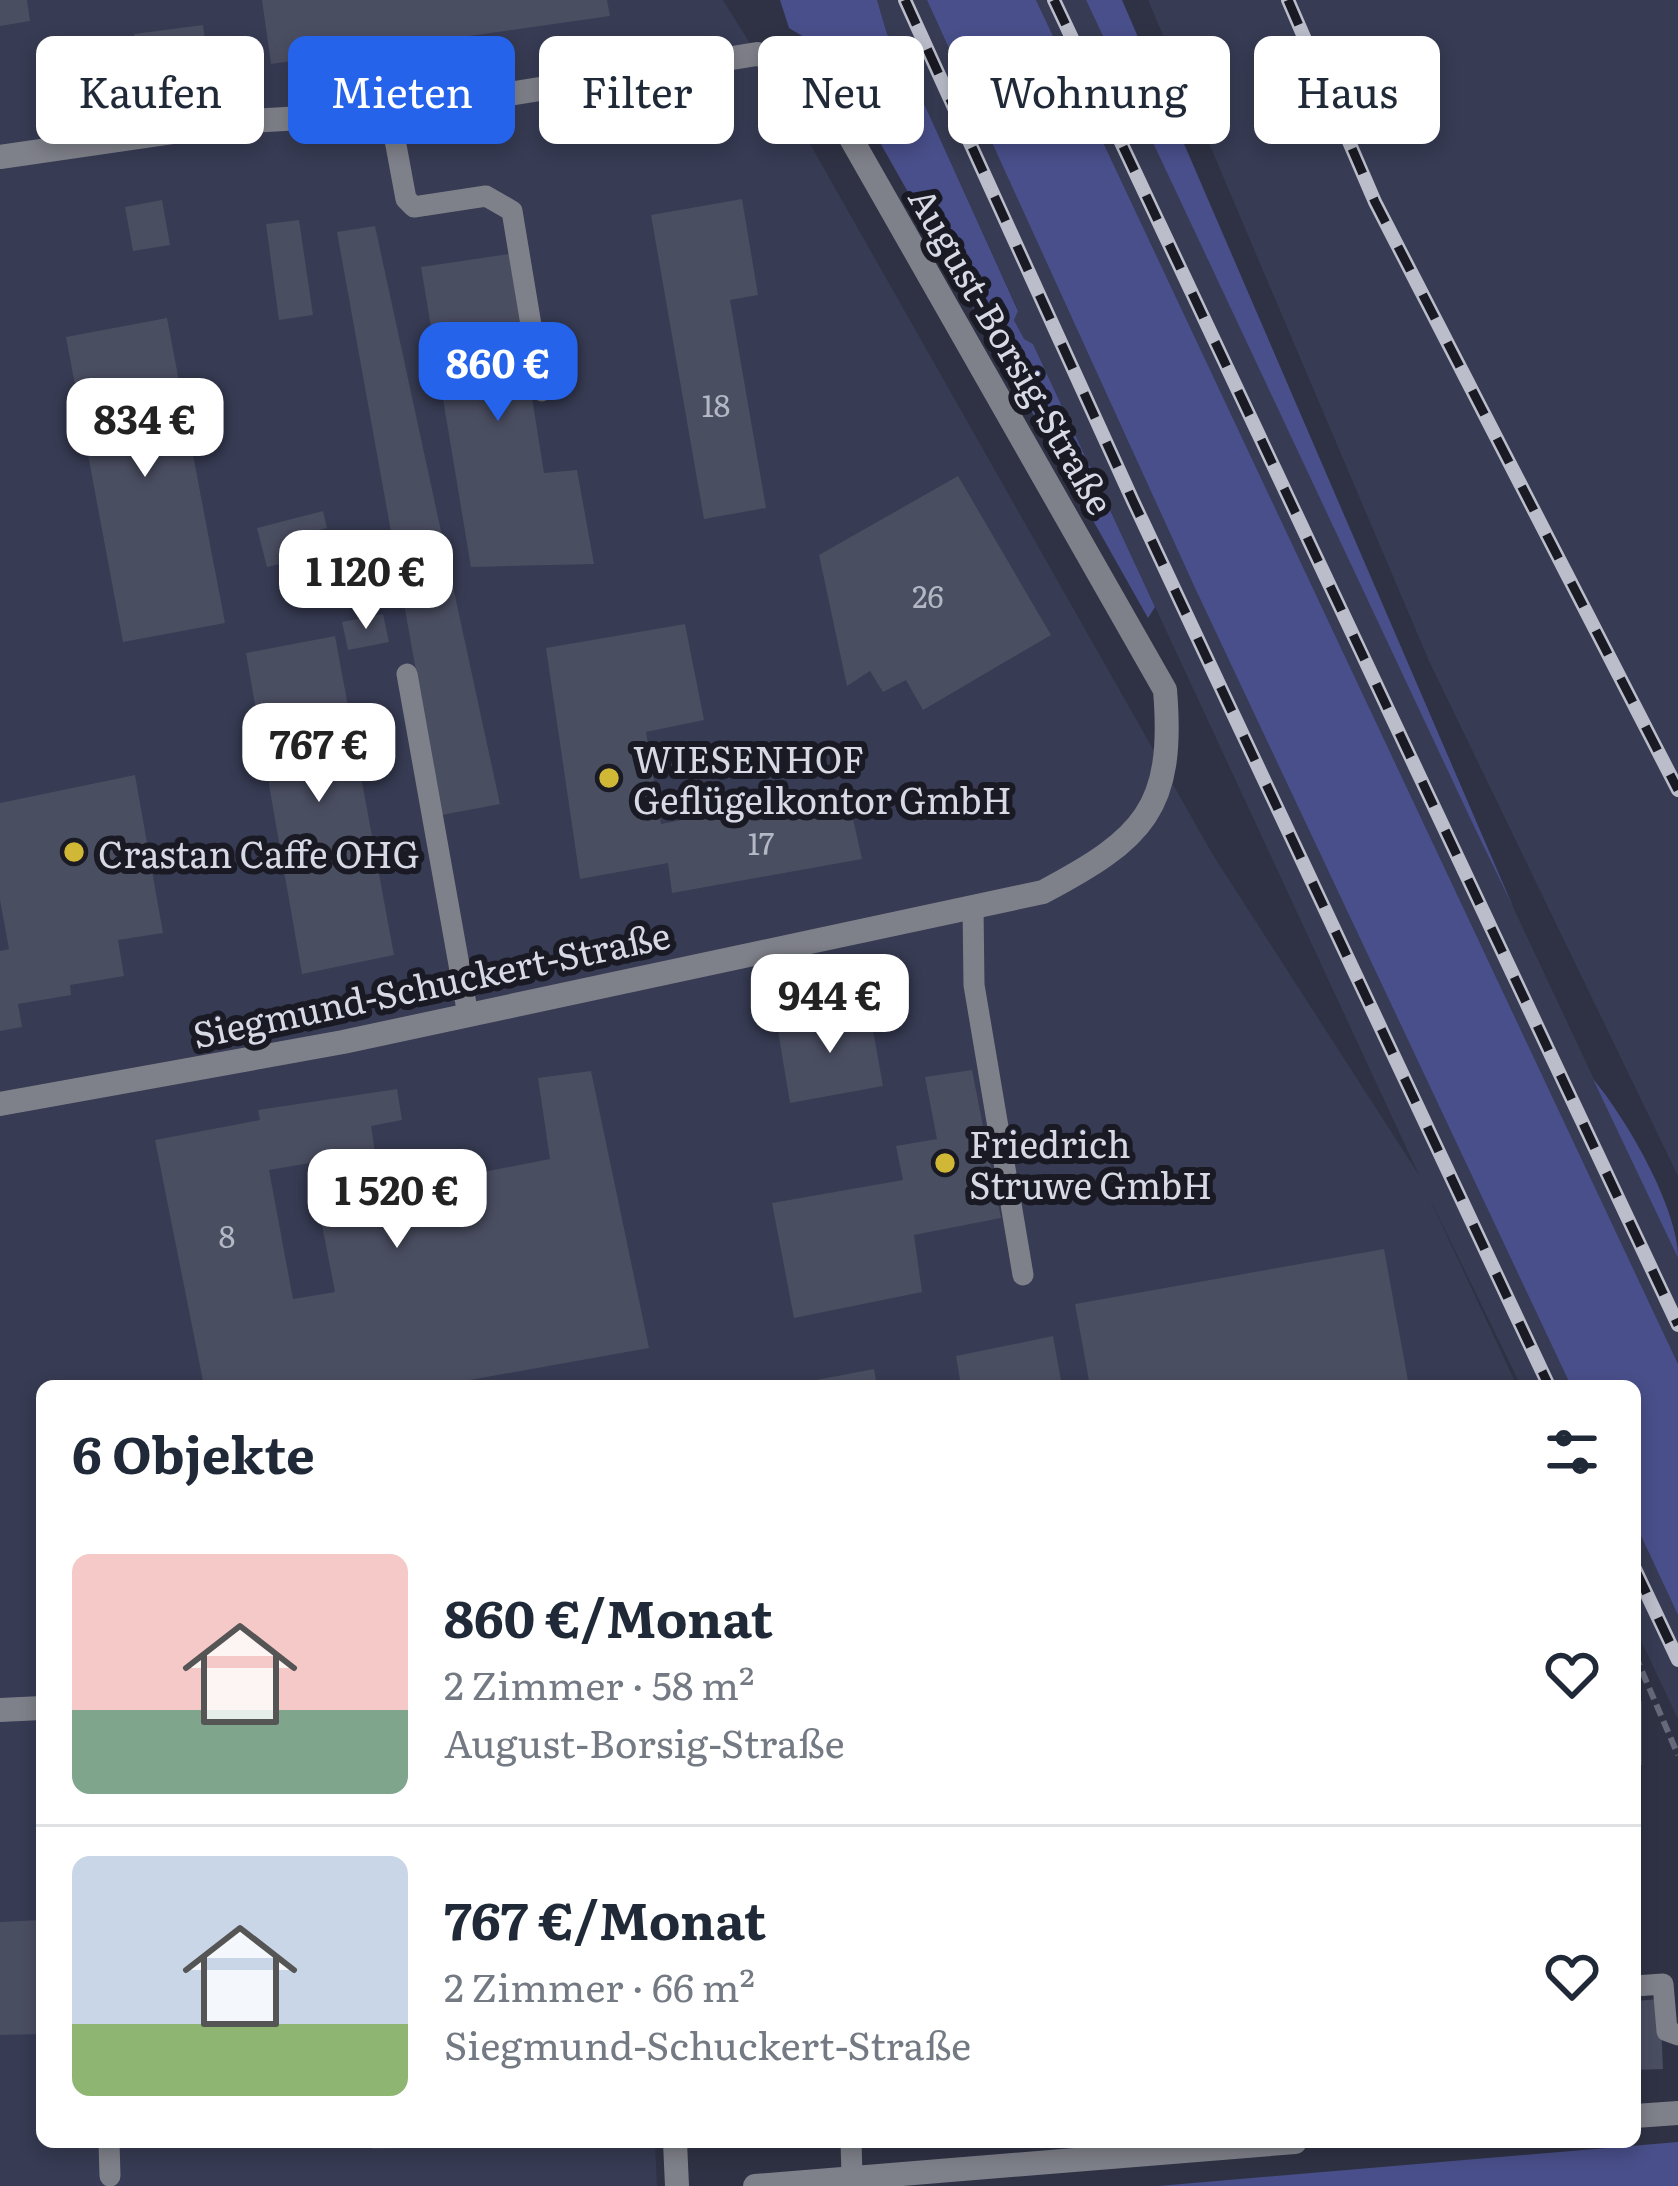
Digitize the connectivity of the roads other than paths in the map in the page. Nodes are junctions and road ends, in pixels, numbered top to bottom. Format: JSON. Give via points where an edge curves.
{"nodes":[{"id":1,"x":515,"y":93,"type":"edge"},
{"id":2,"x":288,"y":119,"type":"edge"},
{"id":3,"x":396,"y":144,"type":"edge"},
{"id":4,"x":0,"y":158,"type":"edge"},
{"id":5,"x":542,"y":391,"type":"dead end"},
{"id":6,"x":407,"y":674,"type":"dead end"},
{"id":7,"x":1166,"y":690,"type":"joint"},
{"id":8,"x":973,"y":907,"type":"junction"},
{"id":9,"x":468,"y":1015,"type":"junction"},
{"id":10,"x":0,"y":1104,"type":"edge"},
{"id":11,"x":1023,"y":1275,"type":"dead end"},
{"id":12,"x":36,"y":1708,"type":"edge"},
{"id":13,"x":0,"y":1710,"type":"edge"},
{"id":14,"x":1641,"y":1986,"type":"edge"},
{"id":15,"x":1678,"y":2036,"type":"edge"},
{"id":16,"x":1678,"y":2113,"type":"edge"},
{"id":17,"x":1641,"y":2116,"type":"edge"},
{"id":18,"x":109,"y":2148,"type":"edge"},
{"id":19,"x":675,"y":2148,"type":"edge"},
{"id":20,"x":851,"y":2148,"type":"edge"},
{"id":21,"x":1140,"y":2148,"type":"edge"},
{"id":22,"x":110,"y":2176,"type":"dead end"},
{"id":23,"x":852,"y":2176,"type":"junction"},
{"id":24,"x":676,"y":2186,"type":"edge"},
{"id":25,"x":754,"y":2186,"type":"edge"}],
"edges":[{"from":1,"to":7,"type":"street","name":"August-Borsig-Straße","via":[[757,54],[796,63],[824,91]]},
{"from":2,"to":4,"type":"street","name":"August-Borsig-Straße"},
{"from":3,"to":5,"type":"lane","via":[[414,207],[486,196],[512,211]]},
{"from":6,"to":9,"type":"lane"},
{"from":7,"to":8,"type":"street","name":"Siegmund-Schuckert-Straße","via":[[1171,750],[1154,804],[1114,855],[1043,892]]},
{"from":8,"to":9,"type":"street","name":"Siegmund-Schuckert-Straße"},
{"from":8,"to":11,"type":"lane","via":[[974,985]]},
{"from":9,"to":10,"type":"street","name":"Siegmund-Schuckert-Straße"},
{"from":12,"to":13,"type":"street"},
{"from":14,"to":15,"type":"lane","via":[[1663,1984],[1667,2031]]},
{"from":16,"to":17,"type":"street"},
{"from":18,"to":22,"type":"lane"},
{"from":19,"to":24,"type":"street"},
{"from":20,"to":23,"type":"lane"},
{"from":21,"to":23,"type":"street"},
{"from":23,"to":25,"type":"street"}]}
